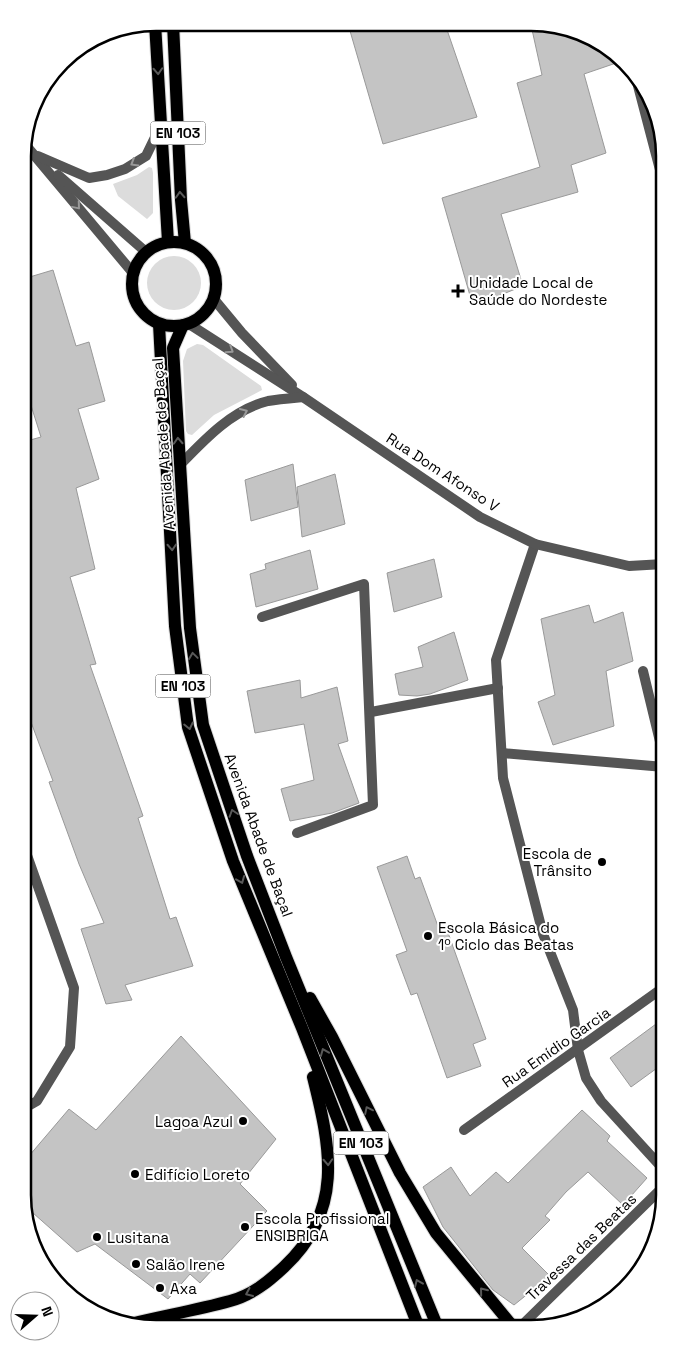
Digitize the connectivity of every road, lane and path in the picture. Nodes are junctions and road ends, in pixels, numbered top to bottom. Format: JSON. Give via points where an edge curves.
{"nodes":[{"id":1,"x":156,"y":32,"type":"edge"},
{"id":2,"x":173,"y":32,"type":"edge"},
{"id":3,"x":641,"y":98,"type":"edge"},
{"id":4,"x":161,"y":125,"type":"junction"},
{"id":5,"x":32,"y":153,"type":"edge"},
{"id":6,"x":656,"y":153,"type":"edge"},
{"id":7,"x":34,"y":155,"type":"junction"},
{"id":8,"x":168,"y":242,"type":"junction"},
{"id":9,"x":185,"y":243,"type":"junction"},
{"id":10,"x":146,"y":252,"type":"junction"},
{"id":11,"x":133,"y":273,"type":"junction"},
{"id":12,"x":214,"y":298,"type":"junction"},
{"id":13,"x":159,"y":324,"type":"junction"},
{"id":14,"x":186,"y":325,"type":"junction"},
{"id":15,"x":303,"y":397,"type":"junction"},
{"id":16,"x":180,"y":465,"type":"junction"},
{"id":17,"x":535,"y":544,"type":"junction"},
{"id":18,"x":656,"y":564,"type":"edge"},
{"id":19,"x":262,"y":618,"type":"dead end"},
{"id":20,"x":643,"y":671,"type":"dead end"},
{"id":21,"x":498,"y":688,"type":"junction"},
{"id":22,"x":371,"y":712,"type":"junction"},
{"id":23,"x":655,"y":723,"type":"edge"},
{"id":24,"x":502,"y":753,"type":"junction"},
{"id":25,"x":655,"y":766,"type":"edge"},
{"id":26,"x":297,"y":833,"type":"dead end"},
{"id":27,"x":31,"y":867,"type":"edge"},
{"id":28,"x":286,"y":957,"type":"junction"},
{"id":29,"x":655,"y":993,"type":"edge"},
{"id":30,"x":302,"y":1028,"type":"junction"},
{"id":31,"x":578,"y":1050,"type":"junction"},
{"id":32,"x":31,"y":1105,"type":"edge"},
{"id":33,"x":464,"y":1130,"type":"dead end"},
{"id":34,"x":655,"y":1160,"type":"edge"},
{"id":35,"x":655,"y":1195,"type":"edge"},
{"id":36,"x":149,"y":1320,"type":"edge"},
{"id":37,"x":416,"y":1320,"type":"edge"},
{"id":38,"x":435,"y":1320,"type":"edge"},
{"id":39,"x":507,"y":1320,"type":"edge"},
{"id":40,"x":527,"y":1320,"type":"edge"}],
"edges":[{"from":1,"to":4,"type":"main road","number":"EN 103","one_way":true},
{"from":9,"to":2,"type":"main road","number":"EN 103","one_way":true,"via":[[180,200]]},
{"from":3,"to":6,"type":"street"},
{"from":4,"to":7,"type":"street","one_way":true,"via":[[146,156],[107,175],[89,178]]},
{"from":4,"to":8,"type":"main road","number":"EN 103"},
{"from":5,"to":7,"type":"street"},
{"from":7,"to":10,"type":"street"},
{"from":7,"to":11,"type":"street","one_way":true},
{"from":8,"to":9,"type":"main road"},
{"from":8,"to":10,"type":"main road"},
{"from":9,"to":12,"type":"main road","via":[[198,249],[211,265],[216,284]]},
{"from":10,"to":11,"type":"main road"},
{"from":11,"to":13,"type":"main road","via":[[134,298],[139,308]]},
{"from":12,"to":14,"type":"main road","name":"Avenida Abade de Baçal","number":"EN 103","via":[[204,314]]},
{"from":12,"to":15,"type":"street","via":[[242,334]]},
{"from":13,"to":14,"type":"main road"},
{"from":13,"to":30,"type":"main road","name":"Avenida Abade de Baçal","number":"EN 103","one_way":true,"via":[[175,626],[188,726],[233,861]]},
{"from":14,"to":15,"type":"street","one_way":true},
{"from":16,"to":14,"type":"main road","name":"Avenida Abade de Baçal","number":"EN 103","one_way":true,"via":[[173,348]]},
{"from":16,"to":15,"type":"street","one_way":true,"via":[[215,430],[239,414],[268,401]]},
{"from":15,"to":17,"type":"street","name":"Rua Dom Afonso V","via":[[480,517]]},
{"from":28,"to":16,"type":"main road","name":"Avenida Abade de Baçal","number":"EN 103","one_way":true,"via":[[247,856],[203,725],[190,628]]},
{"from":17,"to":18,"type":"street","name":"Rua Dom Afonso V","via":[[629,566]]},
{"from":17,"to":21,"type":"street","via":[[496,660]]},
{"from":19,"to":22,"type":"street","via":[[364,584]]},
{"from":20,"to":23,"type":"street"},
{"from":21,"to":22,"type":"street"},
{"from":21,"to":24,"type":"street"},
{"from":22,"to":26,"type":"street","via":[[373,805]]},
{"from":24,"to":25,"type":"street"},
{"from":24,"to":31,"type":"street","via":[[504,778],[543,934],[573,1010]]},
{"from":27,"to":32,"type":"street","via":[[74,988],[70,1047],[38,1101]]},
{"from":38,"to":28,"type":"main road","name":"Avenida Abade de Baçal","number":"EN 103","one_way":true},
{"from":39,"to":28,"type":"main road","one_way":true,"via":[[436,1233],[400,1173],[332,1037]]},
{"from":29,"to":31,"type":"street","name":"Rua Emídio Garcia"},
{"from":30,"to":36,"type":"main road","one_way":true,"via":[[322,1111],[329,1162],[327,1196],[314,1233],[263,1287],[231,1301]]},
{"from":30,"to":37,"type":"main road","name":"Avenida Abade de Baçal","number":"EN 103"},
{"from":31,"to":33,"type":"street","name":"Rua Emídio Garcia"},
{"from":31,"to":34,"type":"street","via":[[586,1078],[601,1101]]},
{"from":35,"to":40,"type":"street","name":"Travessa das Beatas"}]}
